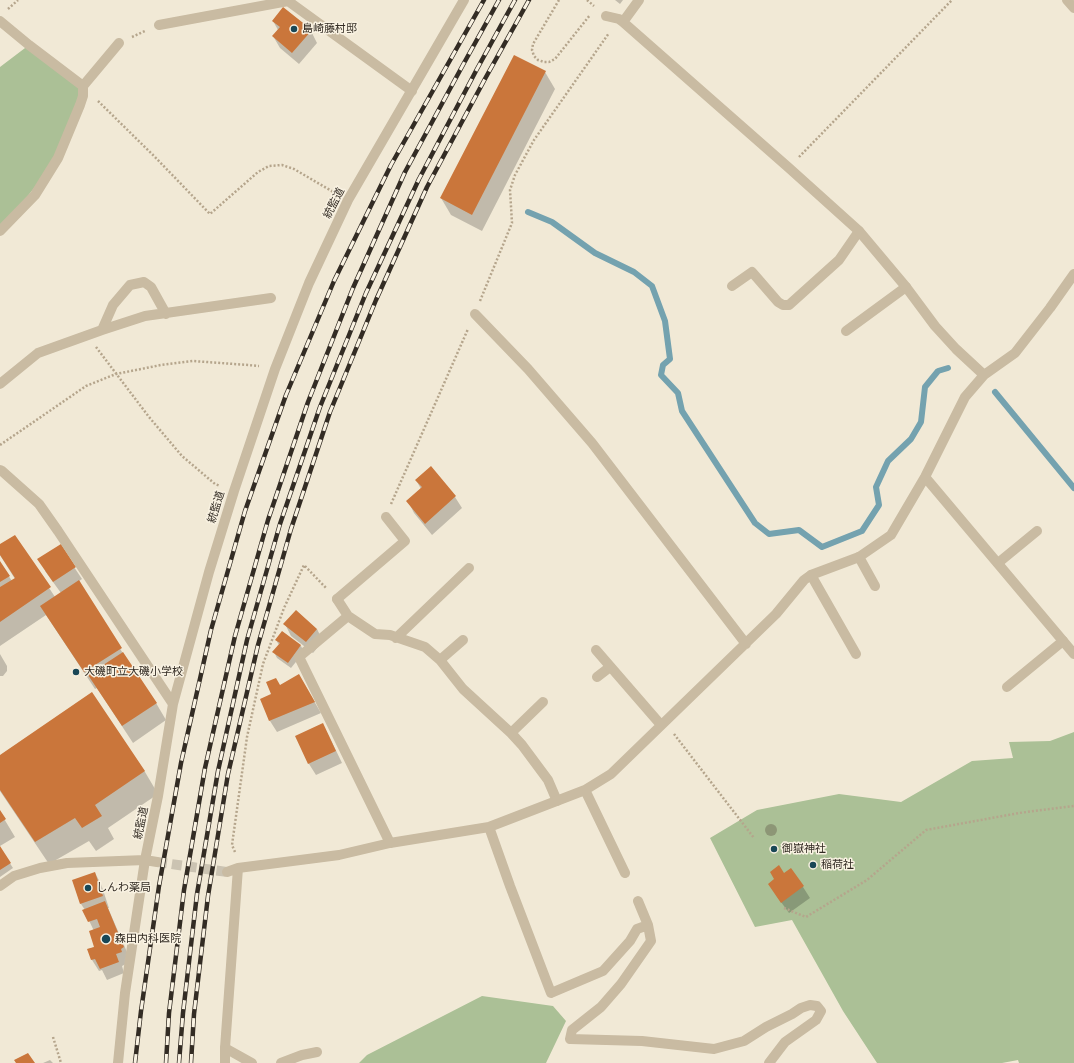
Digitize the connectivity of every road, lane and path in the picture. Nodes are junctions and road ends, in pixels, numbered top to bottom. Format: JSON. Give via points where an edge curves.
{"nodes":[{"id":1,"x":464,"y":0,"type":"edge"},
{"id":2,"x":559,"y":0,"type":"edge"},
{"id":3,"x":639,"y":0,"type":"edge"},
{"id":4,"x":952,"y":0,"type":"edge"},
{"id":5,"x":1067,"y":0,"type":"edge"},
{"id":6,"x":1074,"y":8,"type":"edge"},
{"id":7,"x":606,"y":16,"type":"dead end"},
{"id":8,"x":587,"y":19,"type":"dead end"},
{"id":9,"x":0,"y":21,"type":"edge"},
{"id":10,"x":621,"y":21,"type":"junction"},
{"id":11,"x":159,"y":24,"type":"joint"},
{"id":12,"x":119,"y":43,"type":"joint"},
{"id":13,"x":83,"y":86,"type":"junction"},
{"id":14,"x":412,"y":91,"type":"junction"},
{"id":15,"x":789,"y":168,"type":"junction"},
{"id":16,"x":348,"y":200,"type":"junction"},
{"id":17,"x":0,"y":231,"type":"edge"},
{"id":18,"x":859,"y":231,"type":"junction"},
{"id":19,"x":1074,"y":274,"type":"edge"},
{"id":20,"x":732,"y":286,"type":"dead end"},
{"id":21,"x":906,"y":287,"type":"junction"},
{"id":22,"x":271,"y":298,"type":"dead end"},
{"id":23,"x":166,"y":314,"type":"junction"},
{"id":24,"x":475,"y":314,"type":"junction"},
{"id":25,"x":102,"y":330,"type":"junction"},
{"id":26,"x":846,"y":331,"type":"dead end"},
{"id":27,"x":87,"y":336,"type":"junction"},
{"id":28,"x":248,"y":365,"type":"dead end"},
{"id":29,"x":116,"y":374,"type":"junction"},
{"id":30,"x":984,"y":375,"type":"junction"},
{"id":31,"x":0,"y":384,"type":"edge"},
{"id":32,"x":0,"y":445,"type":"edge"},
{"id":33,"x":0,"y":470,"type":"edge"},
{"id":34,"x":925,"y":477,"type":"junction"},
{"id":35,"x":234,"y":491,"type":"junction"},
{"id":36,"x":386,"y":517,"type":"joint"},
{"id":37,"x":1037,"y":531,"type":"dead end"},
{"id":38,"x":859,"y":558,"type":"junction"},
{"id":39,"x":998,"y":563,"type":"junction"},
{"id":40,"x":469,"y":568,"type":"dead end"},
{"id":41,"x":811,"y":575,"type":"junction"},
{"id":42,"x":875,"y":586,"type":"dead end"},
{"id":43,"x":337,"y":599,"type":"junction"},
{"id":44,"x":348,"y":616,"type":"junction"},
{"id":45,"x":396,"y":638,"type":"junction"},
{"id":46,"x":463,"y":640,"type":"dead end"},
{"id":47,"x":1063,"y":641,"type":"junction"},
{"id":48,"x":746,"y":644,"type":"junction"},
{"id":49,"x":596,"y":650,"type":"dead end"},
{"id":50,"x":856,"y":654,"type":"dead end"},
{"id":51,"x":1074,"y":654,"type":"edge"},
{"id":52,"x":440,"y":660,"type":"junction"},
{"id":53,"x":610,"y":667,"type":"junction"},
{"id":54,"x":597,"y":677,"type":"dead end"},
{"id":55,"x":1007,"y":687,"type":"dead end"},
{"id":56,"x":543,"y":702,"type":"dead end"},
{"id":57,"x":173,"y":704,"type":"junction"},
{"id":58,"x":663,"y":724,"type":"junction"},
{"id":59,"x":511,"y":733,"type":"junction"},
{"id":60,"x":585,"y":790,"type":"junction"},
{"id":61,"x":557,"y":800,"type":"junction"},
{"id":62,"x":1074,"y":806,"type":"edge"},
{"id":63,"x":489,"y":827,"type":"junction"},
{"id":64,"x":754,"y":838,"type":"dead end"},
{"id":65,"x":390,"y":843,"type":"junction"},
{"id":66,"x":145,"y":860,"type":"junction"},
{"id":67,"x":157,"y":862,"type":"tunnel mouth"},
{"id":68,"x":238,"y":868,"type":"junction"},
{"id":69,"x":227,"y":872,"type":"tunnel mouth"},
{"id":70,"x":625,"y":873,"type":"dead end"},
{"id":71,"x":0,"y":886,"type":"edge"},
{"id":72,"x":638,"y":901,"type":"dead end"},
{"id":73,"x":784,"y":908,"type":"dead end"},
{"id":74,"x":648,"y":925,"type":"junction"},
{"id":75,"x":53,"y":1037,"type":"dead end"},
{"id":76,"x":225,"y":1048,"type":"junction"},
{"id":77,"x":317,"y":1052,"type":"dead end"},
{"id":78,"x":61,"y":1063,"type":"edge"},
{"id":79,"x":118,"y":1063,"type":"edge"},
{"id":80,"x":225,"y":1063,"type":"edge"},
{"id":81,"x":252,"y":1063,"type":"edge"},
{"id":82,"x":280,"y":1063,"type":"edge"},
{"id":83,"x":769,"y":1063,"type":"edge"}],
"edges":[{"from":1,"to":14,"type":"street","name":"統監道"},
{"from":2,"to":8,"type":"path","via":[[533,44],[532,50],[538,60],[549,62],[555,59]]},
{"from":3,"to":10,"type":"street"},
{"from":4,"to":15,"type":"path"},
{"from":5,"to":6,"type":"street"},
{"from":7,"to":10,"type":"street"},
{"from":9,"to":13,"type":"street"},
{"from":10,"to":15,"type":"street"},
{"from":10,"to":24,"type":"path","via":[[534,140],[515,175],[510,190],[512,223]]},
{"from":11,"to":12,"type":"path"},
{"from":11,"to":14,"type":"street","via":[[288,1]]},
{"from":12,"to":13,"type":"street"},
{"from":13,"to":16,"type":"path","via":[[210,214],[258,172],[269,166],[282,165],[294,169]]},
{"from":13,"to":17,"type":"street","via":[[80,105],[58,158],[34,195]]},
{"from":14,"to":16,"type":"street","name":"統監道"},
{"from":15,"to":18,"type":"street"},
{"from":16,"to":35,"type":"street","name":"統監道","via":[[309,283],[275,369]]},
{"from":18,"to":20,"type":"street","via":[[839,260],[789,305],[778,302],[752,272]]},
{"from":18,"to":21,"type":"street"},
{"from":19,"to":30,"type":"street","via":[[1015,353]]},
{"from":21,"to":26,"type":"street"},
{"from":21,"to":30,"type":"street","via":[[935,326]]},
{"from":22,"to":23,"type":"street"},
{"from":23,"to":25,"type":"street","via":[[145,316]]},
{"from":23,"to":25,"type":"street","via":[[151,287],[144,282],[130,285],[113,305]]},
{"from":24,"to":36,"type":"path"},
{"from":24,"to":48,"type":"street","via":[[528,369],[592,443]]},
{"from":25,"to":27,"type":"street"},
{"from":27,"to":29,"type":"path"},
{"from":27,"to":31,"type":"street","via":[[38,354]]},
{"from":28,"to":29,"type":"path","via":[[193,361]]},
{"from":29,"to":32,"type":"path","via":[[86,386]]},
{"from":29,"to":35,"type":"path","via":[[182,456],[215,484]]},
{"from":30,"to":34,"type":"street","via":[[965,397]]},
{"from":33,"to":57,"type":"street","via":[[39,504]]},
{"from":34,"to":38,"type":"street","via":[[890,535]]},
{"from":34,"to":39,"type":"street"},
{"from":35,"to":57,"type":"street","name":"統監道"},
{"from":36,"to":43,"type":"street","via":[[405,541]]},
{"from":37,"to":39,"type":"street"},
{"from":38,"to":41,"type":"street"},
{"from":38,"to":42,"type":"street"},
{"from":39,"to":47,"type":"street"},
{"from":40,"to":45,"type":"street"},
{"from":41,"to":48,"type":"street"},
{"from":41,"to":50,"type":"street"},
{"from":43,"to":44,"type":"street"},
{"from":43,"to":68,"type":"path","via":[[304,565],[284,608],[263,664],[247,737],[232,845],[238,859]]},
{"from":44,"to":45,"type":"street","via":[[375,634]]},
{"from":44,"to":65,"type":"street","via":[[299,657]]},
{"from":45,"to":52,"type":"street","via":[[425,647]]},
{"from":46,"to":52,"type":"street"},
{"from":47,"to":51,"type":"street"},
{"from":47,"to":55,"type":"street"},
{"from":48,"to":58,"type":"street"},
{"from":49,"to":53,"type":"street"},
{"from":52,"to":59,"type":"street","via":[[463,689]]},
{"from":53,"to":54,"type":"street"},
{"from":53,"to":58,"type":"street"},
{"from":56,"to":59,"type":"street"},
{"from":57,"to":66,"type":"street","name":"統監道"},
{"from":58,"to":60,"type":"street","via":[[611,774]]},
{"from":58,"to":64,"type":"path"},
{"from":59,"to":61,"type":"street","via":[[548,780]]},
{"from":60,"to":61,"type":"street"},
{"from":60,"to":70,"type":"street"},
{"from":61,"to":63,"type":"street"},
{"from":62,"to":73,"type":"path","via":[[926,830],[867,880],[806,917]]},
{"from":63,"to":65,"type":"street"},
{"from":63,"to":74,"type":"street","via":[[551,993],[603,971],[630,941],[637,929]]},
{"from":65,"to":68,"type":"street","via":[[339,855]]},
{"from":66,"to":67,"type":"street"},
{"from":66,"to":71,"type":"street","via":[[67,863],[14,876]]},
{"from":66,"to":79,"type":"street","name":"統監道","via":[[125,993]]},
{"from":68,"to":69,"type":"street"},
{"from":68,"to":76,"type":"street"},
{"from":72,"to":74,"type":"street"},
{"from":74,"to":83,"type":"street","via":[[651,941],[621,984],[600,1007],[572,1030],[570,1040],[642,1041],[714,1049],[744,1041],[801,1008],[816,1006],[821,1011],[816,1020],[785,1042]]},
{"from":75,"to":78,"type":"path"},
{"from":76,"to":80,"type":"street"},
{"from":76,"to":81,"type":"street"},
{"from":77,"to":82,"type":"street"}]}
